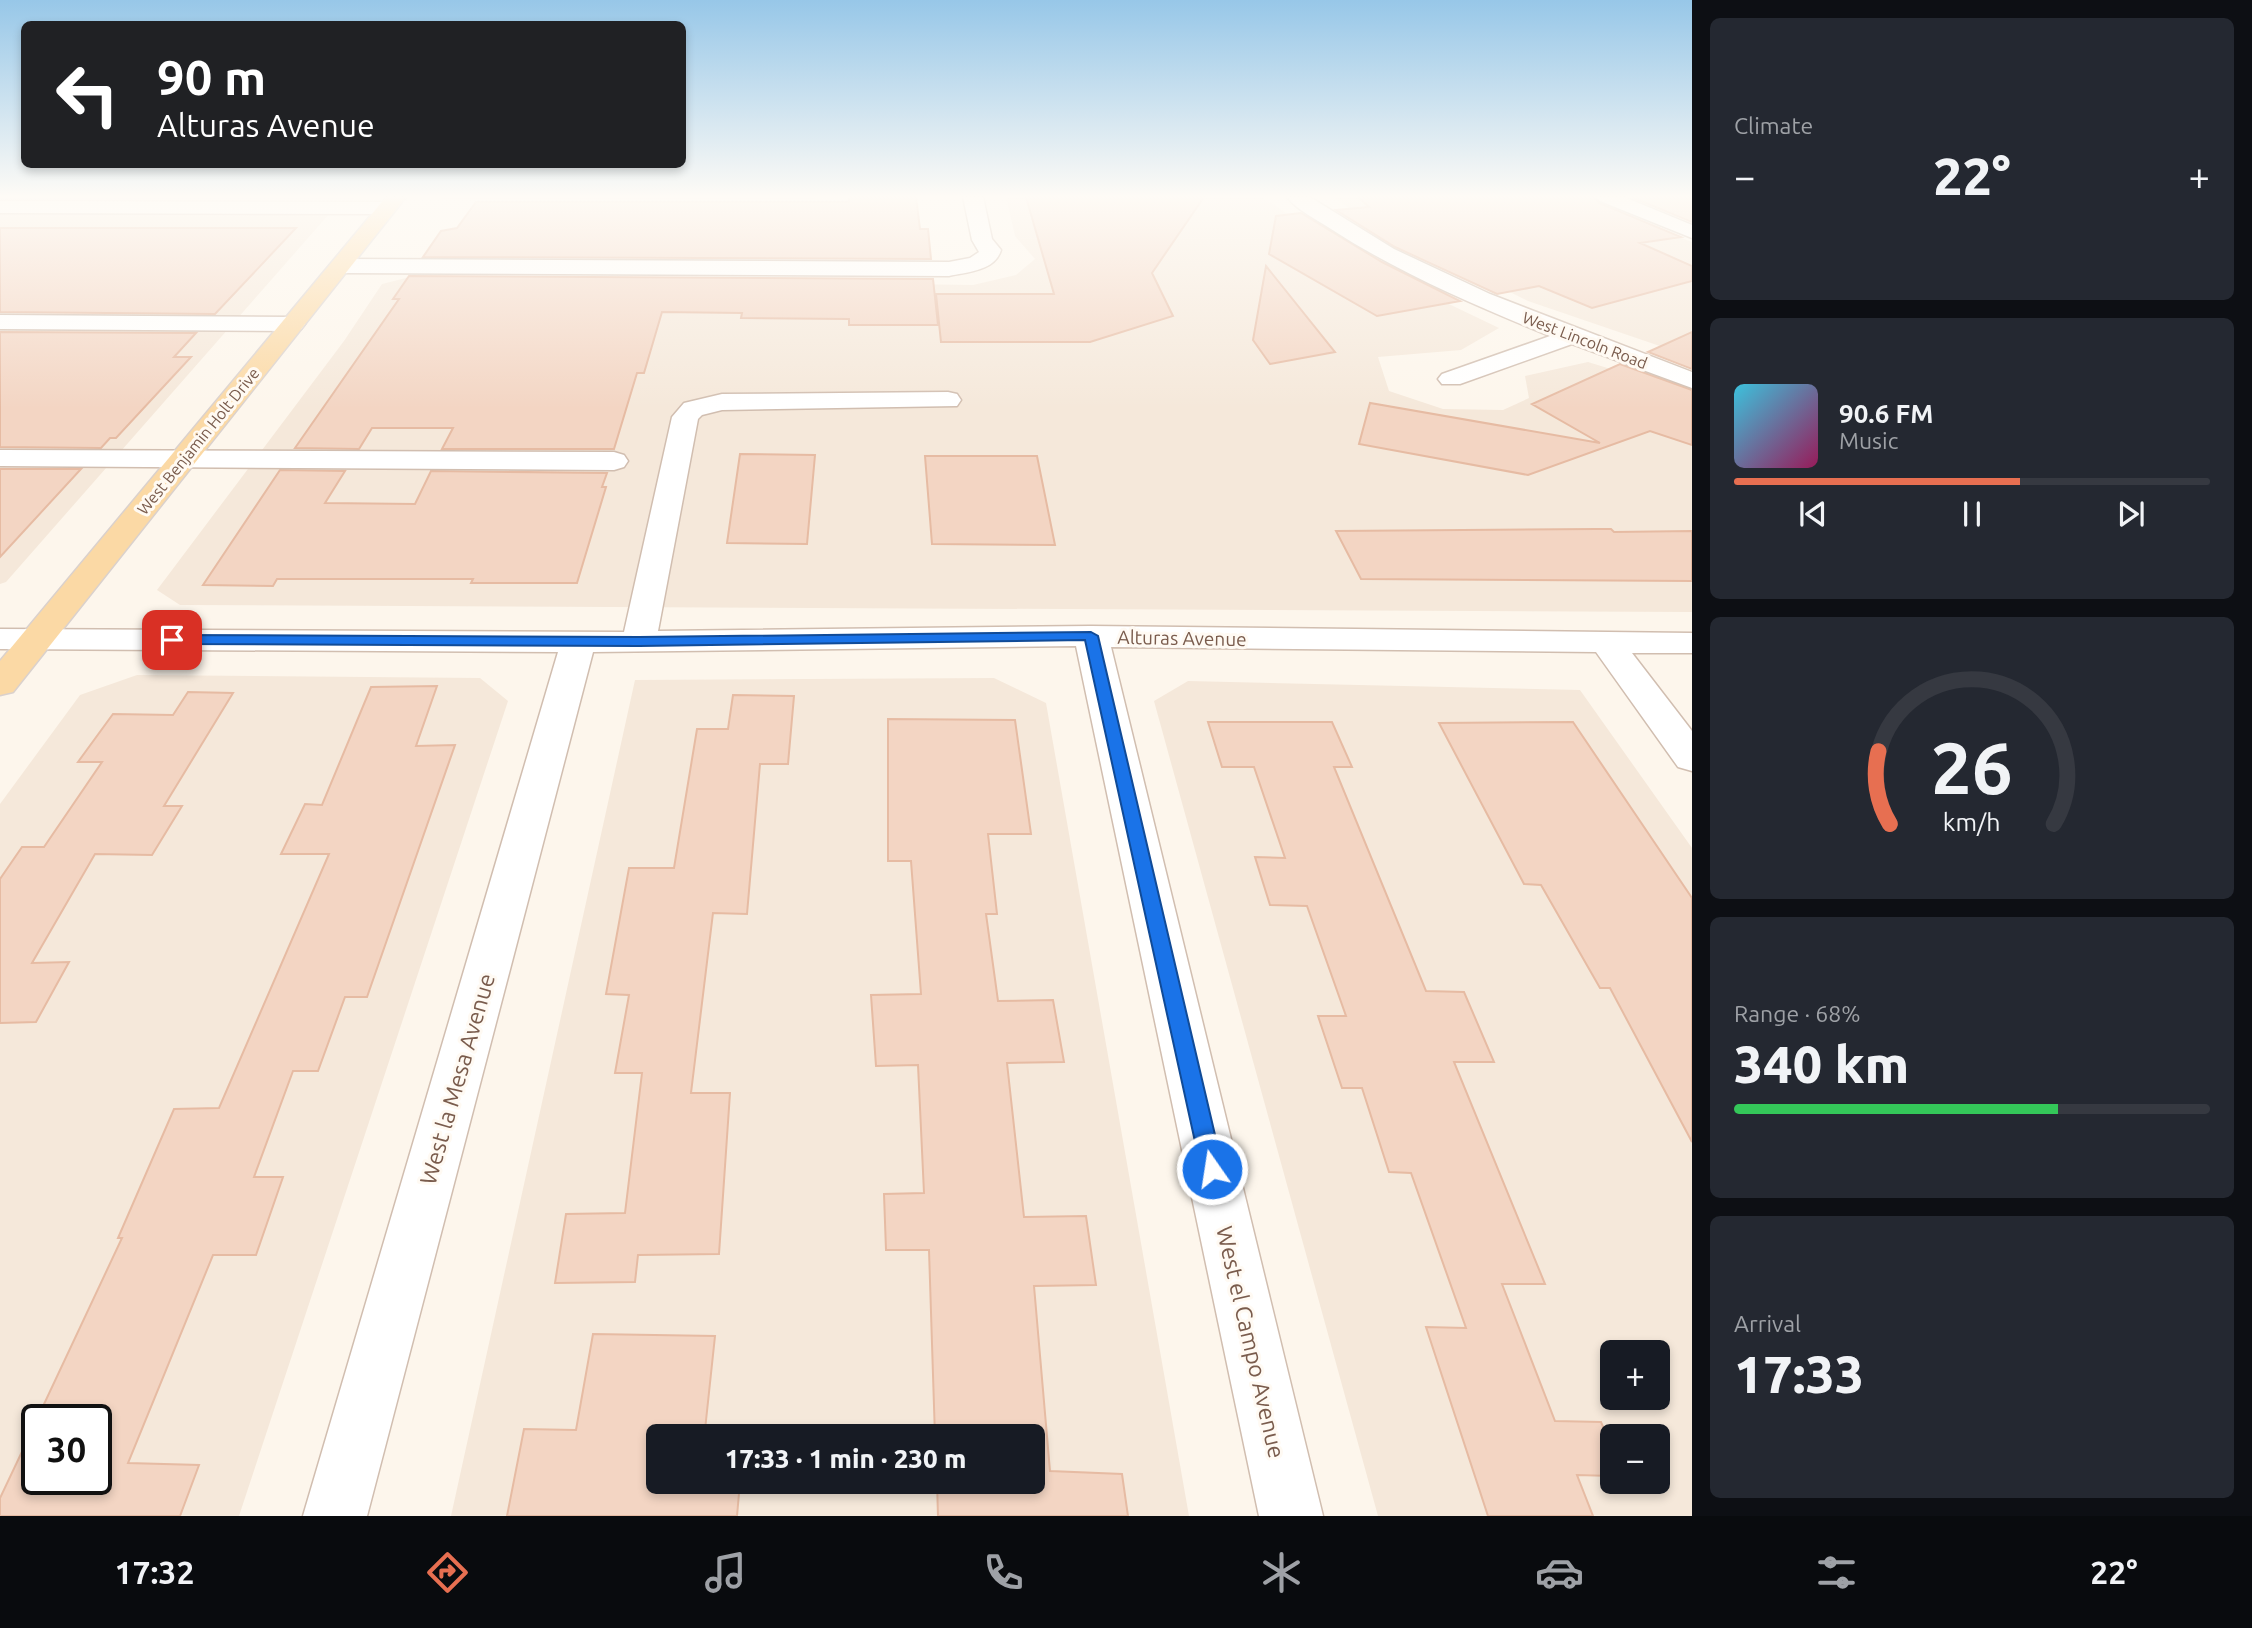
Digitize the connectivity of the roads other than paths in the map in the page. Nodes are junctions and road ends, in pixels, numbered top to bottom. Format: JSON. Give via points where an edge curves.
{"nodes":[{"id":1,"x":339,"y":268,"type":"edge"},
{"id":2,"x":695,"y":268,"type":"edge"},
{"id":3,"x":954,"y":268,"type":"edge"},
{"id":4,"x":1413,"y":268,"type":"edge"},
{"id":5,"x":0,"y":322,"type":"edge"},
{"id":6,"x":293,"y":324,"type":"junction"},
{"id":7,"x":1572,"y":336,"type":"junction"},
{"id":8,"x":1451,"y":379,"type":"dead end"},
{"id":9,"x":1692,"y":380,"type":"edge"},
{"id":10,"x":948,"y":400,"type":"dead end"},
{"id":11,"x":0,"y":458,"type":"edge"},
{"id":12,"x":182,"y":460,"type":"junction"},
{"id":13,"x":614,"y":461,"type":"dead end"},
{"id":14,"x":1091,"y":636,"type":"junction"},
{"id":15,"x":0,"y":639,"type":"edge"},
{"id":16,"x":37,"y":639,"type":"junction"},
{"id":17,"x":1605,"y":641,"type":"junction"},
{"id":18,"x":578,"y":642,"type":"junction"},
{"id":19,"x":639,"y":642,"type":"junction"},
{"id":20,"x":1692,"y":643,"type":"edge"},
{"id":21,"x":0,"y":684,"type":"edge"},
{"id":22,"x":1692,"y":758,"type":"edge"},
{"id":23,"x":335,"y":1516,"type":"edge"},
{"id":24,"x":1291,"y":1516,"type":"edge"}],
"edges":[{"from":1,"to":6,"type":"main road","name":"West Benjamin Holt Drive"},
{"from":2,"to":3,"type":"street"},
{"from":4,"to":7,"type":"street","name":"West Lincoln Road"},
{"from":5,"to":6,"type":"street"},
{"from":6,"to":12,"type":"main road","name":"West Benjamin Holt Drive"},
{"from":7,"to":8,"type":"street"},
{"from":7,"to":9,"type":"street","name":"West Lincoln Road"},
{"from":10,"to":19,"type":"street","via":[[722,402],[693,409],[685,417]]},
{"from":11,"to":12,"type":"street"},
{"from":12,"to":13,"type":"street"},
{"from":12,"to":16,"type":"main road","name":"West Benjamin Holt Drive"},
{"from":14,"to":17,"type":"street","name":"Alturas Avenue"},
{"from":14,"to":19,"type":"street","name":"Alturas Avenue"},
{"from":14,"to":24,"type":"street","name":"West el Campo Avenue"},
{"from":15,"to":16,"type":"street","name":"Alturas Avenue"},
{"from":16,"to":18,"type":"street","name":"Alturas Avenue"},
{"from":16,"to":21,"type":"main road","name":"West Benjamin Holt Drive"},
{"from":17,"to":20,"type":"street","name":"Alturas Avenue"},
{"from":17,"to":22,"type":"street"},
{"from":18,"to":19,"type":"street","name":"Alturas Avenue"},
{"from":18,"to":23,"type":"street","name":"West la Mesa Avenue"}]}
